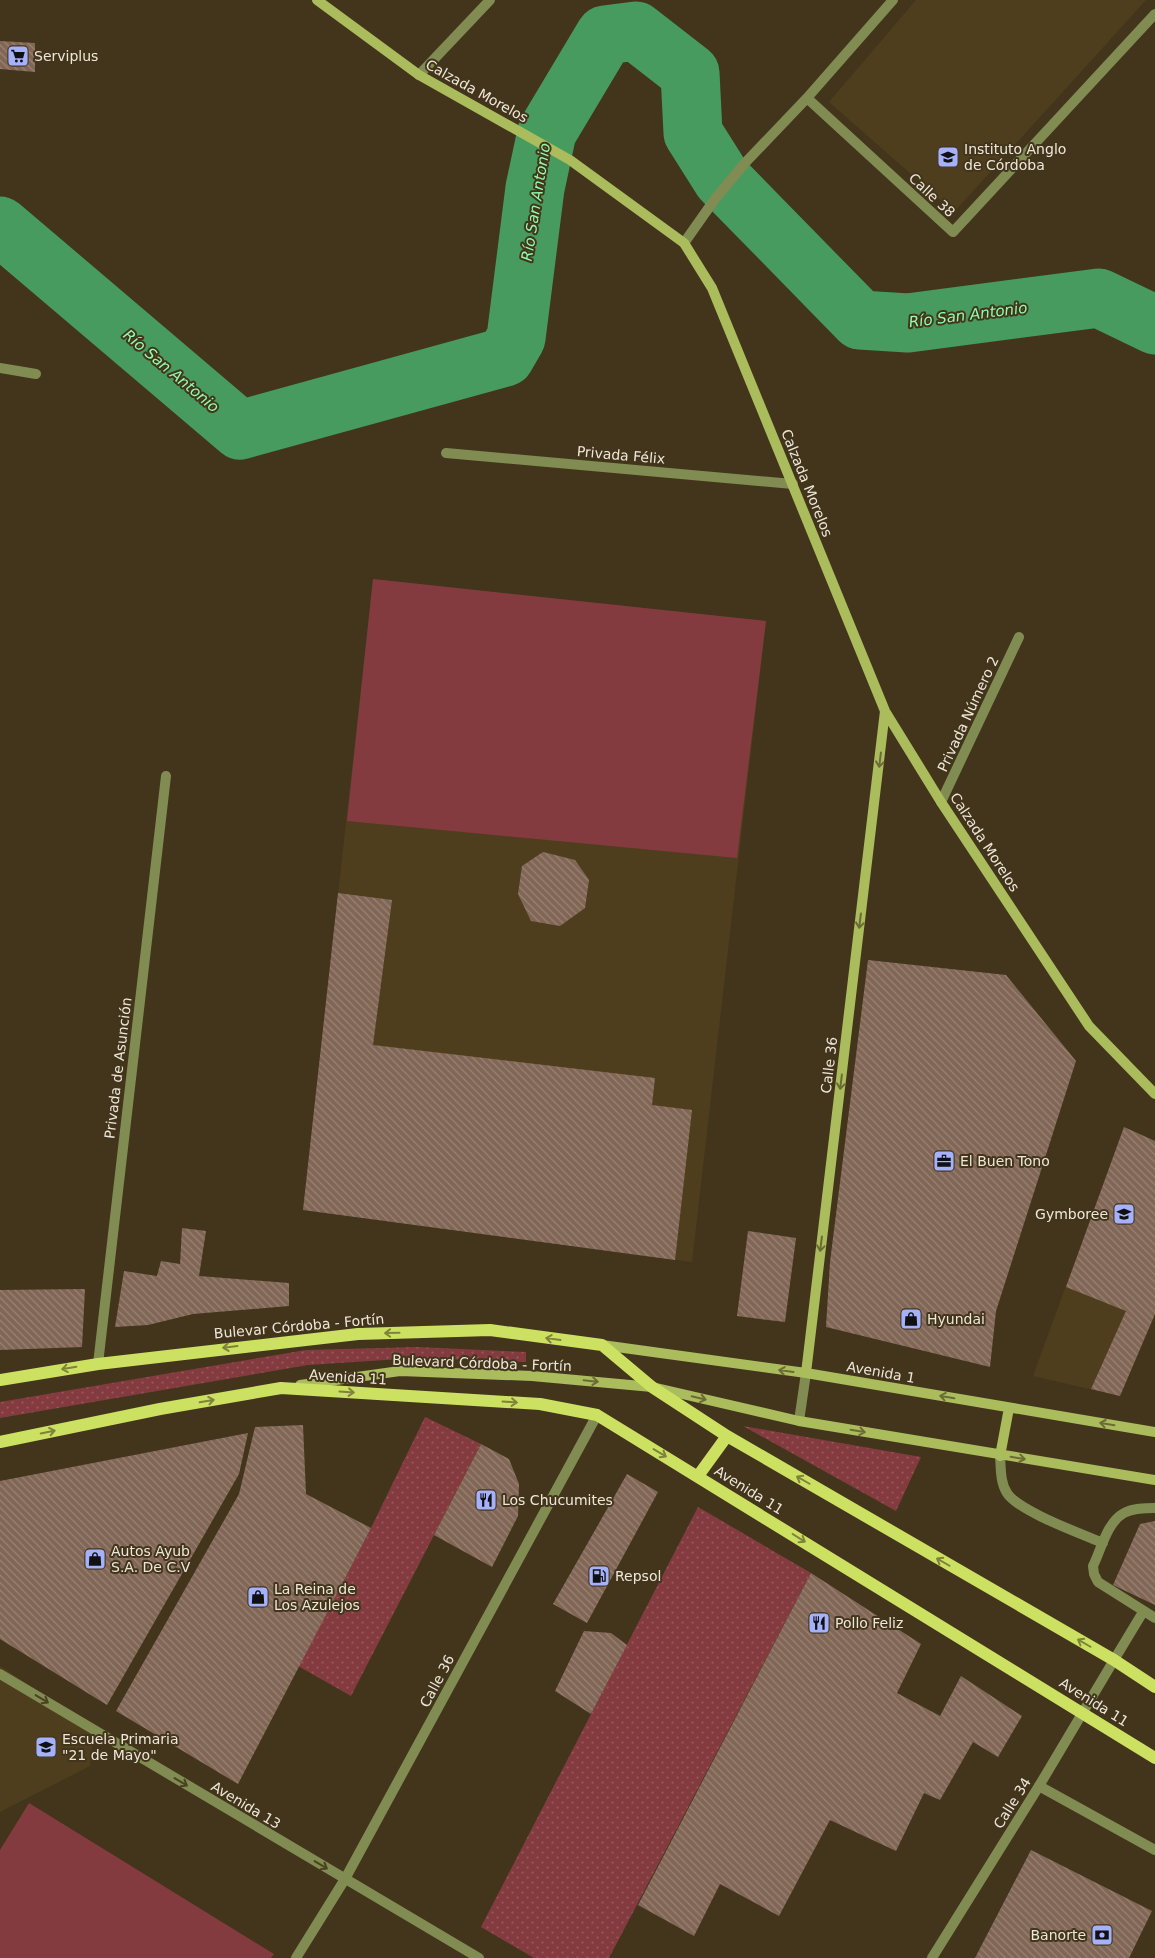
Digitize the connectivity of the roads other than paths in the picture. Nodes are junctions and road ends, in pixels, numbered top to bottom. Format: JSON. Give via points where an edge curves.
{"nodes":[{"id":1,"x":317,"y":0,"type":"edge"},
{"id":2,"x":490,"y":0,"type":"edge"},
{"id":3,"x":893,"y":0,"type":"edge"},
{"id":4,"x":1155,"y":14,"type":"edge"},
{"id":5,"x":419,"y":75,"type":"junction"},
{"id":6,"x":807,"y":98,"type":"junction"},
{"id":7,"x":684,"y":243,"type":"junction"},
{"id":8,"x":0,"y":368,"type":"edge"},
{"id":9,"x":36,"y":374,"type":"dead end"},
{"id":10,"x":446,"y":453,"type":"dead end"},
{"id":11,"x":793,"y":484,"type":"junction"},
{"id":12,"x":1019,"y":637,"type":"dead end"},
{"id":13,"x":885,"y":711,"type":"junction"},
{"id":14,"x":166,"y":776,"type":"dead end"},
{"id":15,"x":942,"y":802,"type":"junction"},
{"id":16,"x":1155,"y":1094,"type":"edge"},
{"id":17,"x":602,"y":1345,"type":"junction"},
{"id":18,"x":98,"y":1364,"type":"junction"},
{"id":19,"x":806,"y":1373,"type":"junction"},
{"id":20,"x":0,"y":1380,"type":"edge"},
{"id":21,"x":281,"y":1388,"type":"junction"},
{"id":22,"x":652,"y":1388,"type":"junction"},
{"id":23,"x":1009,"y":1408,"type":"junction"},
{"id":24,"x":597,"y":1415,"type":"junction"},
{"id":25,"x":799,"y":1421,"type":"junction"},
{"id":26,"x":1155,"y":1432,"type":"edge"},
{"id":27,"x":727,"y":1436,"type":"junction"},
{"id":28,"x":0,"y":1442,"type":"edge"},
{"id":29,"x":1000,"y":1456,"type":"junction"},
{"id":30,"x":698,"y":1476,"type":"junction"},
{"id":31,"x":1155,"y":1480,"type":"edge"},
{"id":32,"x":1155,"y":1508,"type":"edge"},
{"id":33,"x":1103,"y":1543,"type":"junction"},
{"id":34,"x":1143,"y":1612,"type":"junction"},
{"id":35,"x":1155,"y":1618,"type":"edge"},
{"id":36,"x":1114,"y":1660,"type":"junction"},
{"id":37,"x":0,"y":1674,"type":"edge"},
{"id":38,"x":1154,"y":1684,"type":"edge"},
{"id":39,"x":1082,"y":1712,"type":"junction"},
{"id":40,"x":1155,"y":1758,"type":"edge"},
{"id":41,"x":1039,"y":1786,"type":"junction"},
{"id":42,"x":1155,"y":1850,"type":"edge"},
{"id":43,"x":345,"y":1880,"type":"junction"},
{"id":44,"x":296,"y":1958,"type":"edge"},
{"id":45,"x":479,"y":1958,"type":"edge"},
{"id":46,"x":932,"y":1958,"type":"edge"}],
"edges":[{"from":1,"to":5,"type":"main road","name":"Calzada Morelos"},
{"from":2,"to":5,"type":"street"},
{"from":3,"to":6,"type":"street"},
{"from":4,"to":6,"type":"street","name":"Calle 38","via":[[953,232]]},
{"from":5,"to":7,"type":"main road","name":"Calzada Morelos","via":[[570,160]]},
{"from":6,"to":7,"type":"street","via":[[745,163]]},
{"from":7,"to":11,"type":"main road","name":"Calzada Morelos","via":[[712,288]]},
{"from":8,"to":9,"type":"street"},
{"from":10,"to":11,"type":"street","name":"Privada Félix"},
{"from":11,"to":13,"type":"main road","name":"Calzada Morelos"},
{"from":12,"to":15,"type":"street","name":"Privada Número 2"},
{"from":13,"to":15,"type":"main road","name":"Calzada Morelos"},
{"from":13,"to":19,"type":"main road","name":"Calle 36","one_way":true},
{"from":14,"to":18,"type":"street","name":"Privada de Asunción"},
{"from":15,"to":16,"type":"main road","name":"Calzada Morelos","via":[[1089,1026]]},
{"from":17,"to":18,"type":"main road","name":"Bulevar Córdoba - Fortín","one_way":true,"via":[[490,1330],[358,1334]]},
{"from":19,"to":17,"type":"main road","name":"Avenida 1","one_way":true},
{"from":17,"to":22,"type":"main road"},
{"from":18,"to":20,"type":"main road","name":"Bulevar Córdoba - Fortín","one_way":true},
{"from":23,"to":19,"type":"main road","name":"Avenida 1","one_way":true},
{"from":19,"to":25,"type":"street","name":"Calle 36"},
{"from":21,"to":22,"type":"main road","name":"Bulevard Córdoba - Fortín","one_way":true,"via":[[400,1371],[532,1376]]},
{"from":21,"to":24,"type":"main road","name":"Avenida 11","one_way":true,"via":[[540,1404]]},
{"from":28,"to":21,"type":"main road","one_way":true},
{"from":22,"to":25,"type":"main road","one_way":true},
{"from":22,"to":27,"type":"main road"},
{"from":26,"to":23,"type":"main road","name":"Avenida 1","one_way":true},
{"from":23,"to":29,"type":"main road"},
{"from":24,"to":30,"type":"main road","name":"Avenida 11","one_way":true},
{"from":24,"to":43,"type":"street","name":"Calle 36"},
{"from":25,"to":29,"type":"main road","one_way":true},
{"from":27,"to":30,"type":"main road"},
{"from":36,"to":27,"type":"main road","one_way":true},
{"from":29,"to":31,"type":"main road","one_way":true},
{"from":29,"to":33,"type":"street","via":[[1002,1481],[1008,1495],[1022,1507]]},
{"from":30,"to":39,"type":"main road","name":"Avenida 11","one_way":true},
{"from":32,"to":33,"type":"street","via":[[1124,1513],[1114,1521]]},
{"from":33,"to":34,"type":"street","via":[[1093,1566],[1098,1582]]},
{"from":34,"to":35,"type":"street"},
{"from":34,"to":36,"type":"street","name":"Calle 34"},
{"from":36,"to":38,"type":"main road"},
{"from":36,"to":39,"type":"street","name":"Calle 34"},
{"from":37,"to":43,"type":"street","name":"Avenida 13","one_way":true},
{"from":39,"to":40,"type":"main road","name":"Avenida 11"},
{"from":39,"to":41,"type":"street","name":"Calle 34"},
{"from":41,"to":42,"type":"street"},
{"from":41,"to":46,"type":"street","name":"Calle 34"},
{"from":43,"to":44,"type":"street","name":"Calle 36"},
{"from":43,"to":45,"type":"street","name":"Avenida 13"}]}
